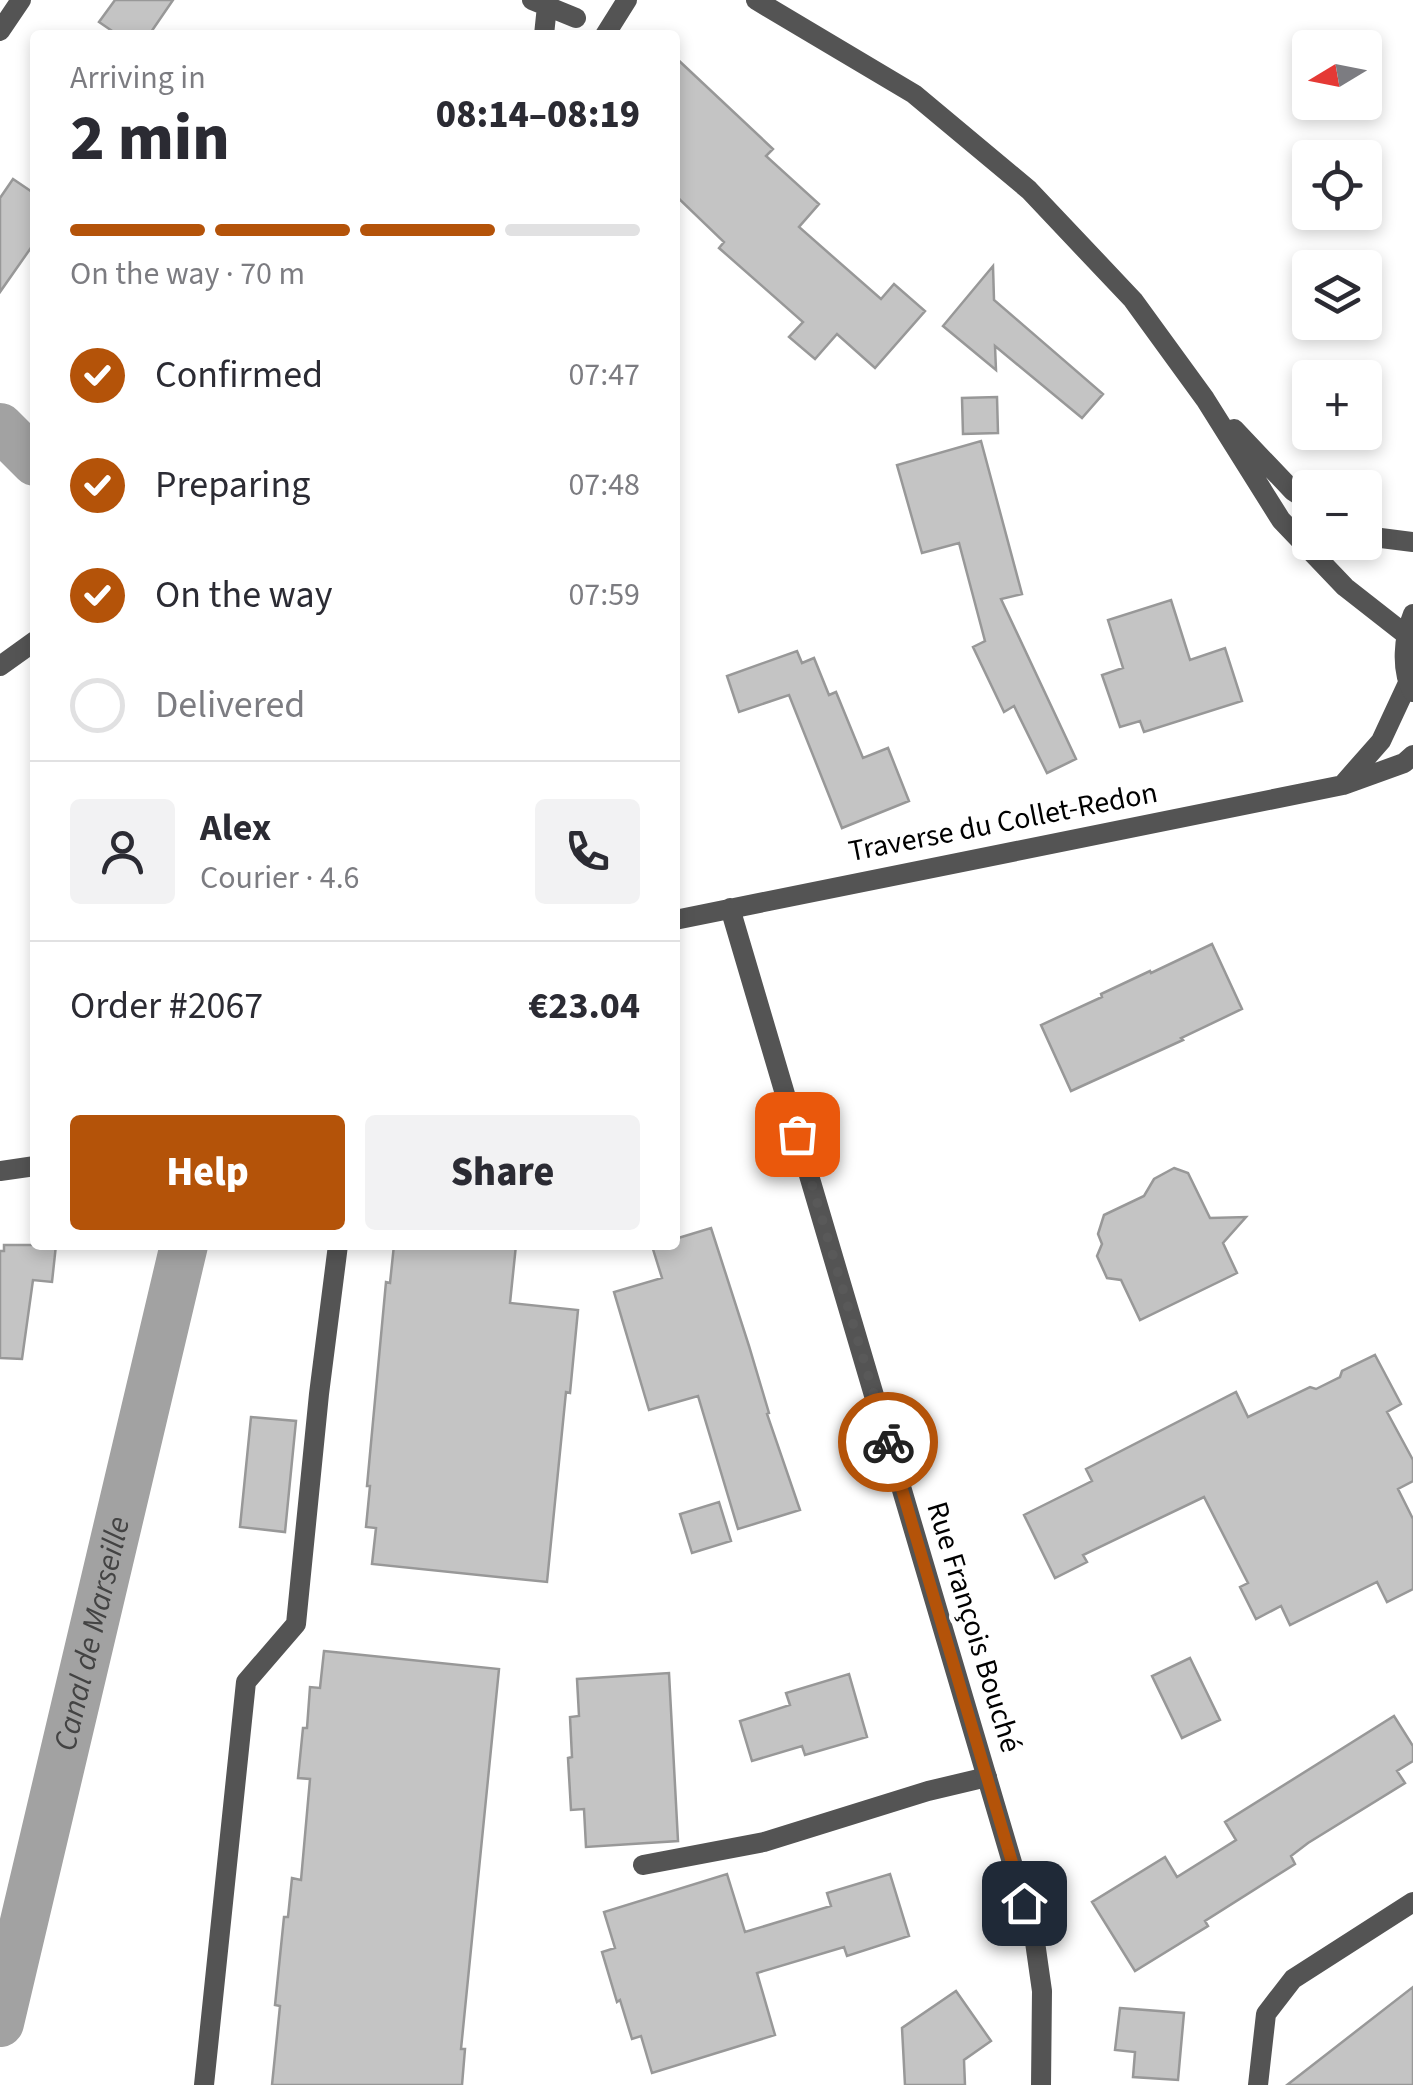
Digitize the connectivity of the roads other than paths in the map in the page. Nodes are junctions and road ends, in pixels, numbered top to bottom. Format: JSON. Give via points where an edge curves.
{"nodes":[{"id":1,"x":21,"y":0,"type":"edge"},
{"id":2,"x":627,"y":0,"type":"edge"},
{"id":3,"x":756,"y":0,"type":"edge"},
{"id":4,"x":540,"y":3,"type":"edge"},
{"id":5,"x":576,"y":18,"type":"dead end"},
{"id":6,"x":543,"y":30,"type":"edge"},
{"id":7,"x":609,"y":30,"type":"edge"},
{"id":8,"x":0,"y":31,"type":"edge"},
{"id":9,"x":1205,"y":399,"type":"junction"},
{"id":10,"x":1292,"y":489,"type":"edge"},
{"id":11,"x":1382,"y":538,"type":"edge"},
{"id":12,"x":1413,"y":542,"type":"edge"},
{"id":13,"x":1409,"y":624,"type":"edge"},
{"id":14,"x":30,"y":645,"type":"edge"},
{"id":15,"x":0,"y":666,"type":"edge"},
{"id":16,"x":1410,"y":688,"type":"edge"},
{"id":17,"x":1413,"y":755,"type":"edge"},
{"id":18,"x":1343,"y":784,"type":"junction"},
{"id":19,"x":730,"y":908,"type":"junction"},
{"id":20,"x":680,"y":919,"type":"edge"},
{"id":21,"x":30,"y":1167,"type":"edge"},
{"id":22,"x":0,"y":1171,"type":"edge"},
{"id":23,"x":337,"y":1250,"type":"edge"},
{"id":24,"x":987,"y":1776,"type":"junction"},
{"id":25,"x":643,"y":1865,"type":"dead end"},
{"id":26,"x":1413,"y":1902,"type":"edge"},
{"id":27,"x":1024,"y":1903,"type":"dead end"},
{"id":28,"x":1034,"y":1935,"type":"dead end"},
{"id":29,"x":204,"y":2085,"type":"edge"},
{"id":30,"x":1041,"y":2085,"type":"edge"},
{"id":31,"x":1258,"y":2085,"type":"edge"}],
"edges":[{"from":1,"to":8,"type":"street"},
{"from":2,"to":7,"type":"street"},
{"from":3,"to":9,"type":"street","via":[[914,94],[1029,190],[1134,300]]},
{"from":4,"to":5,"type":"street"},
{"from":4,"to":6,"type":"street"},
{"from":9,"to":10,"type":"street"},
{"from":9,"to":13,"type":"street","via":[[1281,520],[1344,587]]},
{"from":11,"to":12,"type":"street"},
{"from":13,"to":16,"type":"street"},
{"from":14,"to":15,"type":"street"},
{"from":16,"to":18,"type":"street","via":[[1381,741]]},
{"from":17,"to":18,"type":"street","name":"Traverse du Collet-Redon"},
{"from":18,"to":19,"type":"street","name":"Traverse du Collet-Redon"},
{"from":19,"to":20,"type":"street","name":"Traverse du Collet-Redon"},
{"from":19,"to":24,"type":"street","name":"Rue François Bouché"},
{"from":21,"to":22,"type":"street"},
{"from":23,"to":29,"type":"street","via":[[296,1624],[246,1682]]},
{"from":24,"to":25,"type":"street","via":[[764,1842]]},
{"from":24,"to":27,"type":"street","name":"Rue François Bouché"},
{"from":26,"to":31,"type":"street","via":[[1293,1979],[1266,2014]]},
{"from":28,"to":30,"type":"street","via":[[1042,1991]]}]}
